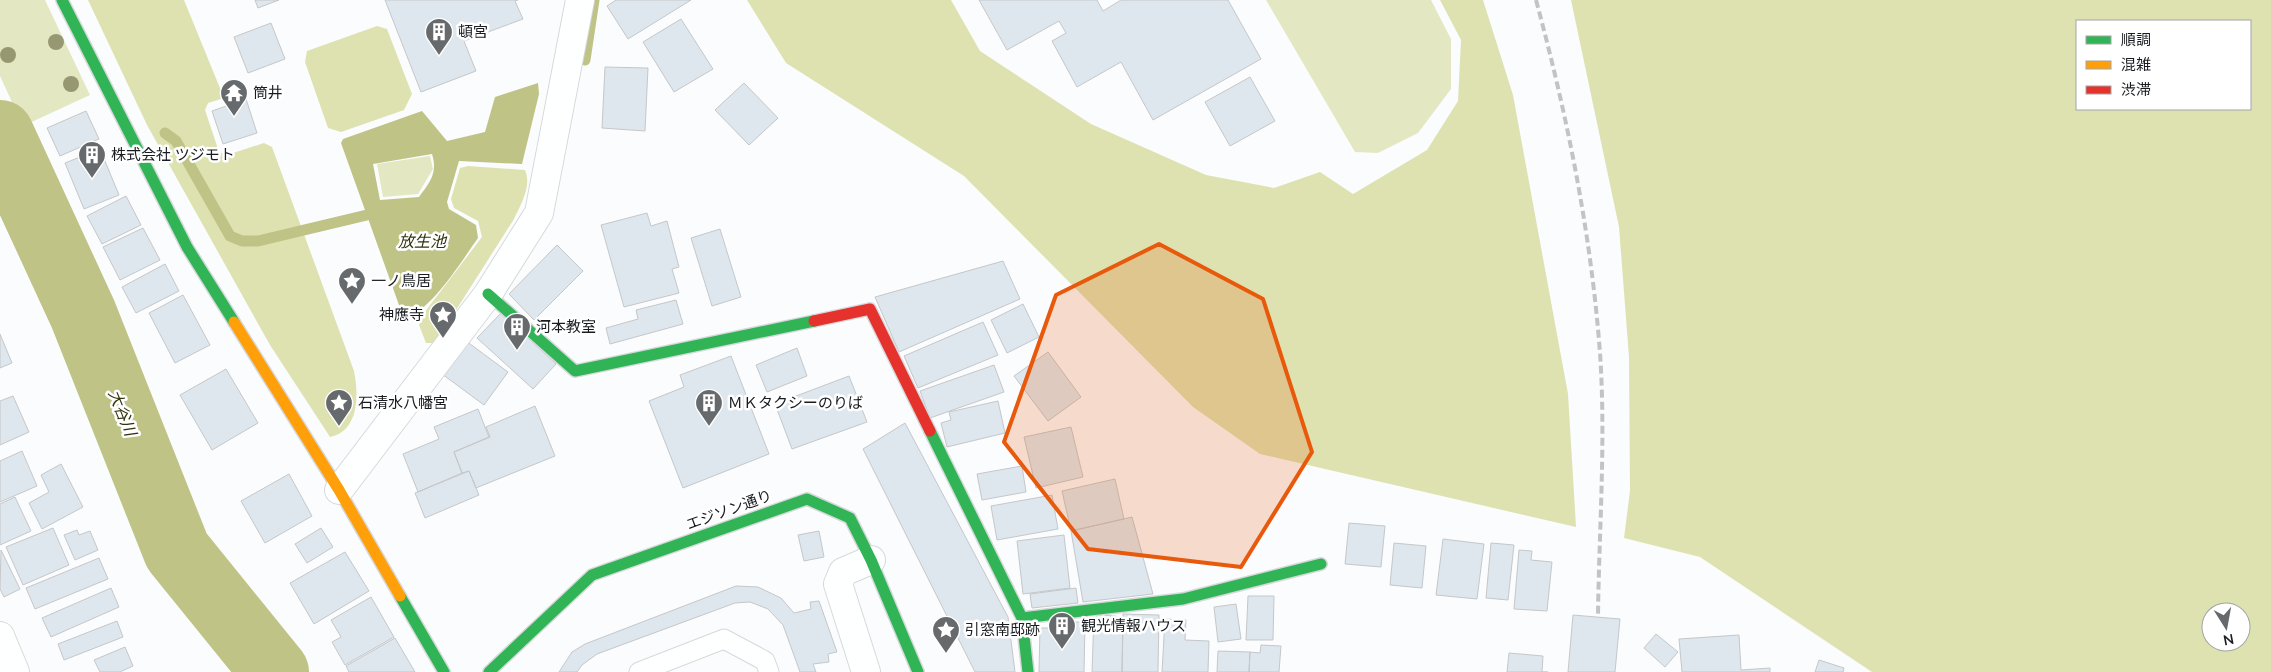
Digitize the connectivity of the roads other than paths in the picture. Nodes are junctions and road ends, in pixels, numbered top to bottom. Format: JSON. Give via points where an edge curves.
{"nodes":[{"id":1,"x":62,"y":0,"type":"edge"},
{"id":2,"x":580,"y":0,"type":"edge"},
{"id":3,"x":488,"y":294,"type":"junction"},
{"id":4,"x":339,"y":490,"type":"junction"},
{"id":5,"x":871,"y":560,"type":"junction"},
{"id":6,"x":1321,"y":564,"type":"dead end"},
{"id":7,"x":1022,"y":618,"type":"junction"},
{"id":8,"x":0,"y":636,"type":"edge"},
{"id":9,"x":15,"y":672,"type":"edge"},
{"id":10,"x":444,"y":672,"type":"edge"},
{"id":11,"x":489,"y":672,"type":"edge"},
{"id":12,"x":639,"y":672,"type":"edge"},
{"id":13,"x":769,"y":672,"type":"edge"},
{"id":14,"x":866,"y":672,"type":"edge"},
{"id":15,"x":918,"y":672,"type":"edge"},
{"id":16,"x":1028,"y":672,"type":"edge"}],
"edges":[{"from":1,"to":4,"type":"street","via":[[187,247]]},
{"from":2,"to":3,"type":"street","via":[[539,213]]},
{"from":3,"to":4,"type":"street"},
{"from":3,"to":7,"type":"street","via":[[575,371],[870,309]]},
{"from":4,"to":10,"type":"street"},
{"from":5,"to":11,"type":"street","name":"エジソン通り","via":[[850,518],[807,499],[592,575]]},
{"from":5,"to":14,"type":"street","via":[[843,572],[838,584]]},
{"from":5,"to":15,"type":"street","name":"エジソン通り"},
{"from":6,"to":7,"type":"street","via":[[1184,599]]},
{"from":7,"to":16,"type":"street"},
{"from":8,"to":9,"type":"street"},
{"from":12,"to":13,"type":"lane","via":[[724,639],[766,661]]}]}
